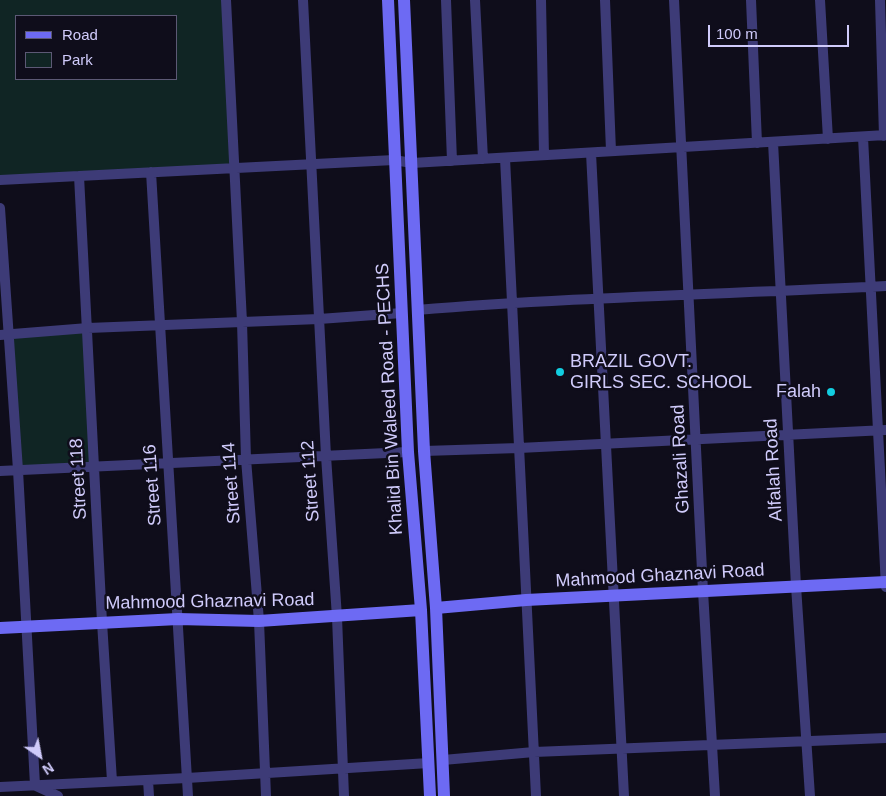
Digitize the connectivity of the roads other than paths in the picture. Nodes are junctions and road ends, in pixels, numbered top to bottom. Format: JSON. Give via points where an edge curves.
{"nodes":[{"id":1,"x":226,"y":0,"type":"edge"},
{"id":2,"x":303,"y":0,"type":"edge"},
{"id":3,"x":388,"y":0,"type":"edge"},
{"id":4,"x":404,"y":0,"type":"edge"},
{"id":5,"x":446,"y":0,"type":"edge"},
{"id":6,"x":475,"y":0,"type":"edge"},
{"id":7,"x":541,"y":0,"type":"edge"},
{"id":8,"x":605,"y":0,"type":"edge"},
{"id":9,"x":674,"y":0,"type":"edge"},
{"id":10,"x":751,"y":0,"type":"edge"},
{"id":11,"x":820,"y":0,"type":"edge"},
{"id":12,"x":880,"y":0,"type":"edge"},
{"id":13,"x":885,"y":136,"type":"edge"},
{"id":14,"x":864,"y":137,"type":"junction"},
{"id":15,"x":828,"y":139,"type":"junction"},
{"id":16,"x":773,"y":142,"type":"junction"},
{"id":17,"x":757,"y":143,"type":"junction"},
{"id":18,"x":682,"y":147,"type":"junction"},
{"id":19,"x":611,"y":152,"type":"junction"},
{"id":20,"x":591,"y":153,"type":"junction"},
{"id":21,"x":544,"y":155,"type":"junction"},
{"id":22,"x":505,"y":158,"type":"junction"},
{"id":23,"x":483,"y":159,"type":"junction"},
{"id":24,"x":394,"y":160,"type":"junction"},
{"id":25,"x":452,"y":161,"type":"junction"},
{"id":26,"x":412,"y":163,"type":"junction"},
{"id":27,"x":311,"y":164,"type":"junction"},
{"id":28,"x":234,"y":168,"type":"junction"},
{"id":29,"x":151,"y":172,"type":"junction"},
{"id":30,"x":79,"y":176,"type":"junction"},
{"id":31,"x":0,"y":180,"type":"edge"},
{"id":32,"x":0,"y":208,"type":"edge"},
{"id":33,"x":886,"y":286,"type":"edge"},
{"id":34,"x":871,"y":287,"type":"junction"},
{"id":35,"x":781,"y":291,"type":"junction"},
{"id":36,"x":689,"y":296,"type":"junction"},
{"id":37,"x":598,"y":298,"type":"junction"},
{"id":38,"x":512,"y":302,"type":"junction"},
{"id":39,"x":417,"y":310,"type":"junction"},
{"id":40,"x":402,"y":313,"type":"junction"},
{"id":41,"x":318,"y":319,"type":"junction"},
{"id":42,"x":242,"y":322,"type":"junction"},
{"id":43,"x":158,"y":326,"type":"junction"},
{"id":44,"x":88,"y":328,"type":"junction"},
{"id":45,"x":4,"y":334,"type":"edge"},
{"id":46,"x":882,"y":430,"type":"edge"},
{"id":47,"x":788,"y":435,"type":"junction"},
{"id":48,"x":696,"y":440,"type":"junction"},
{"id":49,"x":606,"y":444,"type":"junction"},
{"id":50,"x":519,"y":448,"type":"junction"},
{"id":51,"x":424,"y":451,"type":"junction"},
{"id":52,"x":408,"y":452,"type":"junction"},
{"id":53,"x":326,"y":456,"type":"junction"},
{"id":54,"x":246,"y":459,"type":"junction"},
{"id":55,"x":168,"y":463,"type":"junction"},
{"id":56,"x":95,"y":466,"type":"junction"},
{"id":57,"x":18,"y":470,"type":"junction"},
{"id":58,"x":0,"y":471,"type":"edge"},
{"id":59,"x":886,"y":582,"type":"edge"},
{"id":60,"x":796,"y":586,"type":"junction"},
{"id":61,"x":886,"y":587,"type":"edge"},
{"id":62,"x":703,"y":591,"type":"junction"},
{"id":63,"x":613,"y":596,"type":"junction"},
{"id":64,"x":526,"y":600,"type":"junction"},
{"id":65,"x":436,"y":608,"type":"junction"},
{"id":66,"x":422,"y":610,"type":"junction"},
{"id":67,"x":337,"y":617,"type":"junction"},
{"id":68,"x":178,"y":619,"type":"junction"},
{"id":69,"x":259,"y":621,"type":"junction"},
{"id":70,"x":102,"y":622,"type":"junction"},
{"id":71,"x":25,"y":626,"type":"junction"},
{"id":72,"x":0,"y":628,"type":"edge"},
{"id":73,"x":886,"y":738,"type":"edge"},
{"id":74,"x":807,"y":741,"type":"junction"},
{"id":75,"x":712,"y":744,"type":"junction"},
{"id":76,"x":622,"y":748,"type":"junction"},
{"id":77,"x":534,"y":752,"type":"junction"},
{"id":78,"x":443,"y":760,"type":"junction"},
{"id":79,"x":429,"y":763,"type":"junction"},
{"id":80,"x":343,"y":769,"type":"junction"},
{"id":81,"x":264,"y":774,"type":"junction"},
{"id":82,"x":187,"y":778,"type":"junction"},
{"id":83,"x":148,"y":780,"type":"junction"},
{"id":84,"x":112,"y":781,"type":"junction"},
{"id":85,"x":35,"y":785,"type":"junction"},
{"id":86,"x":1,"y":788,"type":"edge"},
{"id":87,"x":58,"y":796,"type":"edge"},
{"id":88,"x":149,"y":796,"type":"edge"},
{"id":89,"x":188,"y":796,"type":"edge"},
{"id":90,"x":266,"y":796,"type":"edge"},
{"id":91,"x":344,"y":796,"type":"edge"},
{"id":92,"x":430,"y":796,"type":"edge"},
{"id":93,"x":444,"y":796,"type":"edge"},
{"id":94,"x":536,"y":796,"type":"edge"},
{"id":95,"x":624,"y":796,"type":"edge"},
{"id":96,"x":715,"y":796,"type":"edge"},
{"id":97,"x":810,"y":796,"type":"edge"}],
"edges":[{"from":1,"to":28,"type":"street","name":"Street 114"},
{"from":2,"to":27,"type":"street","name":"Street 112"},
{"from":3,"to":24,"type":"main road","name":"Khalid Bin Waleed Road - PECHS"},
{"from":4,"to":26,"type":"main road","name":"Khalid Bin Waleed Road - PECHS"},
{"from":5,"to":25,"type":"street"},
{"from":6,"to":23,"type":"street"},
{"from":7,"to":21,"type":"street"},
{"from":8,"to":19,"type":"street"},
{"from":9,"to":18,"type":"street","name":"Ghazali Road"},
{"from":10,"to":17,"type":"street"},
{"from":11,"to":15,"type":"street"},
{"from":12,"to":13,"type":"street"},
{"from":13,"to":14,"type":"street"},
{"from":14,"to":15,"type":"street"},
{"from":14,"to":34,"type":"street"},
{"from":15,"to":16,"type":"street"},
{"from":16,"to":17,"type":"street"},
{"from":16,"to":35,"type":"street","name":"Alfalah Road"},
{"from":17,"to":18,"type":"street"},
{"from":18,"to":19,"type":"street"},
{"from":18,"to":36,"type":"street","name":"Ghazali Road"},
{"from":19,"to":20,"type":"street"},
{"from":20,"to":21,"type":"street"},
{"from":20,"to":37,"type":"street"},
{"from":21,"to":22,"type":"street"},
{"from":22,"to":23,"type":"street"},
{"from":22,"to":38,"type":"street"},
{"from":23,"to":25,"type":"street"},
{"from":24,"to":26,"type":"street"},
{"from":24,"to":27,"type":"street"},
{"from":24,"to":40,"type":"main road","name":"Khalid Bin Waleed Road - PECHS"},
{"from":25,"to":26,"type":"street"},
{"from":26,"to":39,"type":"main road","name":"Khalid Bin Waleed Road - PECHS"},
{"from":27,"to":28,"type":"street"},
{"from":27,"to":41,"type":"street","name":"Street 112"},
{"from":28,"to":29,"type":"street"},
{"from":28,"to":42,"type":"street","name":"Street 114"},
{"from":29,"to":30,"type":"street"},
{"from":29,"to":43,"type":"street","name":"Street 116"},
{"from":30,"to":31,"type":"street"},
{"from":30,"to":44,"type":"street","name":"Street 118"},
{"from":32,"to":45,"type":"street"},
{"from":33,"to":34,"type":"street"},
{"from":34,"to":35,"type":"street"},
{"from":34,"to":46,"type":"street"},
{"from":35,"to":36,"type":"street"},
{"from":35,"to":47,"type":"street","name":"Alfalah Road"},
{"from":36,"to":37,"type":"street"},
{"from":36,"to":48,"type":"street","name":"Ghazali Road"},
{"from":37,"to":38,"type":"street"},
{"from":37,"to":49,"type":"street"},
{"from":38,"to":39,"type":"street"},
{"from":38,"to":50,"type":"street"},
{"from":39,"to":51,"type":"main road","name":"Khalid Bin Waleed Road - PECHS"},
{"from":40,"to":41,"type":"street"},
{"from":40,"to":52,"type":"main road","name":"Khalid Bin Waleed Road - PECHS"},
{"from":41,"to":42,"type":"street"},
{"from":41,"to":53,"type":"street","name":"Street 112"},
{"from":42,"to":43,"type":"street"},
{"from":42,"to":54,"type":"street","name":"Street 114"},
{"from":43,"to":44,"type":"street"},
{"from":43,"to":55,"type":"street","name":"Street 116"},
{"from":44,"to":45,"type":"street"},
{"from":44,"to":56,"type":"street","name":"Street 118"},
{"from":45,"to":57,"type":"street"},
{"from":46,"to":47,"type":"street"},
{"from":46,"to":59,"type":"street"},
{"from":47,"to":48,"type":"street"},
{"from":47,"to":60,"type":"street","name":"Alfalah Road"},
{"from":48,"to":49,"type":"street"},
{"from":48,"to":62,"type":"street","name":"Ghazali Road"},
{"from":49,"to":50,"type":"street"},
{"from":49,"to":63,"type":"street"},
{"from":50,"to":51,"type":"street"},
{"from":50,"to":64,"type":"street"},
{"from":51,"to":65,"type":"main road","name":"Khalid Bin Waleed Road - PECHS"},
{"from":52,"to":53,"type":"street"},
{"from":52,"to":66,"type":"main road","name":"Khalid Bin Waleed Road - PECHS"},
{"from":53,"to":54,"type":"street"},
{"from":53,"to":67,"type":"street","name":"Street 112"},
{"from":54,"to":55,"type":"street"},
{"from":54,"to":69,"type":"street","name":"Street 114"},
{"from":55,"to":56,"type":"street"},
{"from":55,"to":68,"type":"street","name":"Street 116"},
{"from":56,"to":57,"type":"street"},
{"from":56,"to":70,"type":"street","name":"Street 118"},
{"from":57,"to":58,"type":"street"},
{"from":57,"to":71,"type":"street"},
{"from":59,"to":60,"type":"main road","name":"Mahmood Ghaznavi Road"},
{"from":59,"to":61,"type":"street"},
{"from":60,"to":62,"type":"main road","name":"Mahmood Ghaznavi Road"},
{"from":60,"to":74,"type":"street","name":"Alfalah Road"},
{"from":62,"to":63,"type":"main road","name":"Mahmood Ghaznavi Road"},
{"from":62,"to":75,"type":"street","name":"Ghazali Road"},
{"from":63,"to":64,"type":"main road","name":"Mahmood Ghaznavi Road"},
{"from":63,"to":76,"type":"street"},
{"from":64,"to":65,"type":"main road","name":"Mahmood Ghaznavi Road"},
{"from":64,"to":77,"type":"street"},
{"from":65,"to":78,"type":"main road","name":"Khalid Bin Waleed Road - PECHS"},
{"from":66,"to":67,"type":"main road","name":"Mahmood Ghaznavi Road"},
{"from":66,"to":79,"type":"main road","name":"Khalid Bin Waleed Road - PECHS"},
{"from":67,"to":69,"type":"main road","name":"Mahmood Ghaznavi Road"},
{"from":67,"to":80,"type":"street","name":"Street 112"},
{"from":68,"to":69,"type":"main road","name":"Mahmood Ghaznavi Road"},
{"from":68,"to":70,"type":"main road","name":"Mahmood Ghaznavi Road"},
{"from":68,"to":82,"type":"street","name":"Street 116"},
{"from":69,"to":81,"type":"street","name":"Street 114"},
{"from":70,"to":71,"type":"main road","name":"Mahmood Ghaznavi Road"},
{"from":70,"to":84,"type":"street","name":"Street 118"},
{"from":71,"to":72,"type":"main road","name":"Mahmood Ghaznavi Road"},
{"from":71,"to":85,"type":"street"},
{"from":73,"to":74,"type":"street"},
{"from":74,"to":75,"type":"street"},
{"from":74,"to":97,"type":"street","name":"Alfalah Road"},
{"from":75,"to":76,"type":"street"},
{"from":75,"to":96,"type":"street","name":"Ghazali Road"},
{"from":76,"to":77,"type":"street"},
{"from":76,"to":95,"type":"street"},
{"from":77,"to":78,"type":"street"},
{"from":77,"to":94,"type":"street"},
{"from":78,"to":93,"type":"main road","name":"Khalid Bin Waleed Road - PECHS"},
{"from":79,"to":80,"type":"street"},
{"from":79,"to":92,"type":"main road","name":"Khalid Bin Waleed Road - PECHS"},
{"from":80,"to":81,"type":"street"},
{"from":80,"to":91,"type":"street","name":"Street 112"},
{"from":81,"to":82,"type":"street"},
{"from":81,"to":90,"type":"street","name":"Street 114"},
{"from":82,"to":83,"type":"street"},
{"from":82,"to":89,"type":"street","name":"Street 116"},
{"from":83,"to":84,"type":"street"},
{"from":83,"to":88,"type":"street"},
{"from":84,"to":85,"type":"street"},
{"from":85,"to":86,"type":"street"},
{"from":85,"to":87,"type":"street"}]}
